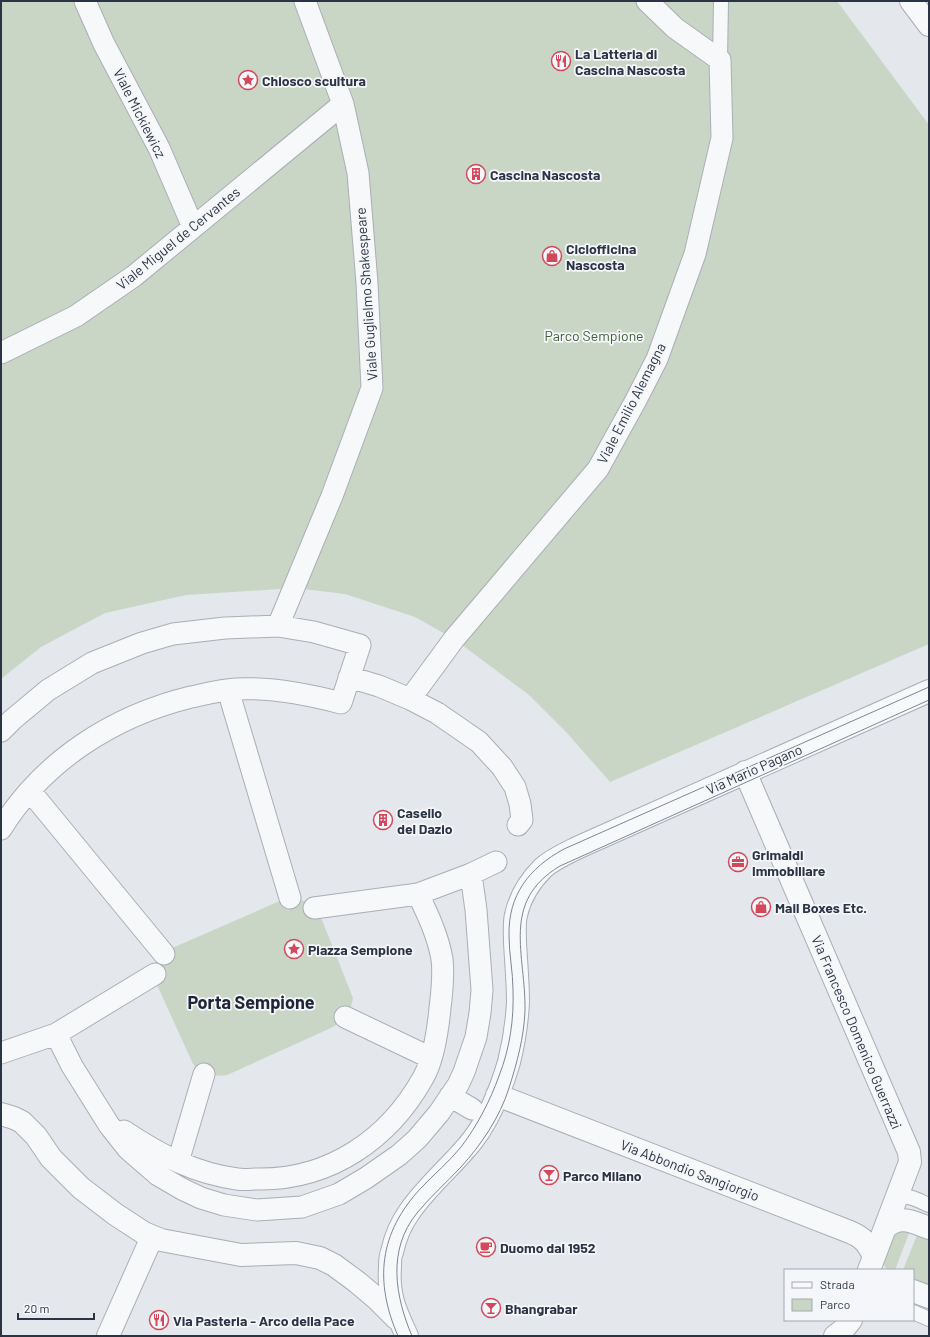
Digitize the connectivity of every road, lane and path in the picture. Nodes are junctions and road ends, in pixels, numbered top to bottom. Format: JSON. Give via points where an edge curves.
{"nodes":[{"id":1,"x":85,"y":1,"type":"edge"},
{"id":2,"x":306,"y":1,"type":"edge"},
{"id":3,"x":647,"y":1,"type":"edge"},
{"id":4,"x":721,"y":1,"type":"edge"},
{"id":5,"x":912,"y":1,"type":"edge"},
{"id":6,"x":929,"y":24,"type":"edge"},
{"id":7,"x":720,"y":60,"type":"junction"},
{"id":8,"x":343,"y":104,"type":"junction"},
{"id":9,"x":193,"y":227,"type":"junction"},
{"id":10,"x":1,"y":353,"type":"edge"},
{"id":11,"x":278,"y":626,"type":"junction"},
{"id":12,"x":349,"y":677,"type":"junction"},
{"id":13,"x":228,"y":690,"type":"junction"},
{"id":14,"x":929,"y":691,"type":"edge"},
{"id":15,"x":410,"y":699,"type":"junction"},
{"id":16,"x":1,"y":731,"type":"edge"},
{"id":17,"x":745,"y":772,"type":"junction"},
{"id":18,"x":30,"y":791,"type":"junction"},
{"id":19,"x":518,"y":825,"type":"dead end"},
{"id":20,"x":1,"y":829,"type":"edge"},
{"id":21,"x":496,"y":862,"type":"dead end"},
{"id":22,"x":471,"y":874,"type":"junction"},
{"id":23,"x":418,"y":894,"type":"junction"},
{"id":24,"x":290,"y":898,"type":"dead end"},
{"id":25,"x":314,"y":908,"type":"dead end"},
{"id":26,"x":164,"y":954,"type":"dead end"},
{"id":27,"x":155,"y":974,"type":"dead end"},
{"id":28,"x":345,"y":1017,"type":"dead end"},
{"id":29,"x":56,"y":1034,"type":"junction"},
{"id":30,"x":1,"y":1053,"type":"edge"},
{"id":31,"x":431,"y":1058,"type":"junction"},
{"id":32,"x":204,"y":1074,"type":"dead end"},
{"id":33,"x":497,"y":1095,"type":"junction"},
{"id":34,"x":450,"y":1096,"type":"junction"},
{"id":35,"x":91,"y":1098,"type":"junction"},
{"id":36,"x":472,"y":1109,"type":"dead end"},
{"id":37,"x":1,"y":1114,"type":"edge"},
{"id":38,"x":178,"y":1162,"type":"junction"},
{"id":39,"x":897,"y":1199,"type":"junction"},
{"id":40,"x":929,"y":1205,"type":"edge"},
{"id":41,"x":885,"y":1228,"type":"junction"},
{"id":42,"x":929,"y":1228,"type":"edge"},
{"id":43,"x":152,"y":1237,"type":"junction"},
{"id":44,"x":873,"y":1264,"type":"edge"},
{"id":45,"x":914,"y":1291,"type":"edge"},
{"id":46,"x":929,"y":1297,"type":"edge"},
{"id":47,"x":914,"y":1312,"type":"edge"},
{"id":48,"x":929,"y":1319,"type":"edge"},
{"id":49,"x":850,"y":1321,"type":"edge"},
{"id":50,"x":404,"y":1330,"type":"edge"},
{"id":51,"x":108,"y":1336,"type":"edge"},
{"id":52,"x":835,"y":1336,"type":"edge"}],
"edges":[{"from":1,"to":9,"type":"street","name":"Viale Mickiewicz","via":[[104,44],[159,148]]},
{"from":2,"to":8,"type":"street","name":"Viale Guglielmo Shakespeare"},
{"from":3,"to":7,"type":"street","via":[[675,28]]},
{"from":4,"to":7,"type":"lane","name":"Viale Emilio Alemagna"},
{"from":5,"to":6,"type":"street"},
{"from":7,"to":15,"type":"street","name":"Viale Emilio Alemagna","via":[[722,138],[695,254],[656,359],[598,469],[454,639]]},
{"from":8,"to":9,"type":"street","name":"Viale Miguel de Cervantes"},
{"from":8,"to":11,"type":"street","name":"Viale Guglielmo Shakespeare","via":[[358,173],[372,388],[332,496]]},
{"from":9,"to":10,"type":"street","name":"Viale Miguel de Cervantes","via":[[134,276],[76,316]]},
{"from":11,"to":12,"type":"street","via":[[314,632],[360,645]]},
{"from":11,"to":16,"type":"street","via":[[203,630],[173,634],[142,643],[92,663],[48,690]]},
{"from":12,"to":13,"type":"street","via":[[341,703],[280,691]]},
{"from":12,"to":15,"type":"street"},
{"from":13,"to":18,"type":"street","via":[[173,702],[116,724],[76,749],[52,768]]},
{"from":13,"to":24,"type":"street"},
{"from":14,"to":17,"type":"street","name":"Via Mario Pagano"},
{"from":15,"to":19,"type":"street","via":[[466,732],[502,767],[515,787],[520,804],[522,820]]},
{"from":17,"to":33,"type":"street","name":"Via Mario Pagano","via":[[579,847],[543,868],[531,882],[516,916],[517,1022],[509,1061]]},
{"from":17,"to":39,"type":"street","name":"Via Francesco Domenico Guerrazzi","via":[[909,1152],[910,1162]]},
{"from":18,"to":20,"type":"street"},
{"from":18,"to":26,"type":"street"},
{"from":21,"to":22,"type":"street"},
{"from":22,"to":23,"type":"street"},
{"from":22,"to":34,"type":"street","via":[[482,990],[480,1013],[469,1058],[458,1085]]},
{"from":23,"to":25,"type":"street"},
{"from":23,"to":31,"type":"street","via":[[435,932],[442,960],[443,986]]},
{"from":27,"to":29,"type":"street"},
{"from":28,"to":31,"type":"street"},
{"from":29,"to":30,"type":"street"},
{"from":29,"to":35,"type":"street"},
{"from":31,"to":38,"type":"street","via":[[423,1077],[406,1104],[390,1123],[365,1146],[335,1163],[307,1173],[269,1179],[239,1179],[210,1174]]},
{"from":32,"to":38,"type":"street"},
{"from":33,"to":44,"type":"street","name":"Via Abbondio Sangiorgio","via":[[860,1237],[868,1245]]},
{"from":33,"to":50,"type":"street","via":[[490,1112],[472,1140],[409,1212],[399,1231],[391,1253],[389,1283],[393,1304]]},
{"from":34,"to":35,"type":"street","via":[[417,1139],[399,1155],[339,1194],[302,1208],[257,1210],[224,1205],[201,1198],[158,1175],[128,1149]]},
{"from":34,"to":36,"type":"street"},
{"from":35,"to":38,"type":"street","via":[[124,1131],[151,1149]]},
{"from":37,"to":43,"type":"street","via":[[22,1122],[36,1136],[51,1158],[81,1188],[115,1214]]},
{"from":39,"to":40,"type":"lane","via":[[906,1196]]},
{"from":39,"to":41,"type":"street","name":"Via Francesco Domenico Guerrazzi"},
{"from":41,"to":42,"type":"street","via":[[891,1222],[908,1220]]},
{"from":41,"to":44,"type":"street","name":"Via Francesco Domenico Guerrazzi"},
{"from":43,"to":50,"type":"street","via":[[241,1255],[296,1253],[320,1258],[334,1265],[376,1298]]},
{"from":43,"to":51,"type":"street"},
{"from":45,"to":46,"type":"street"},
{"from":47,"to":48,"type":"lane"},
{"from":49,"to":52,"type":"street"}]}
